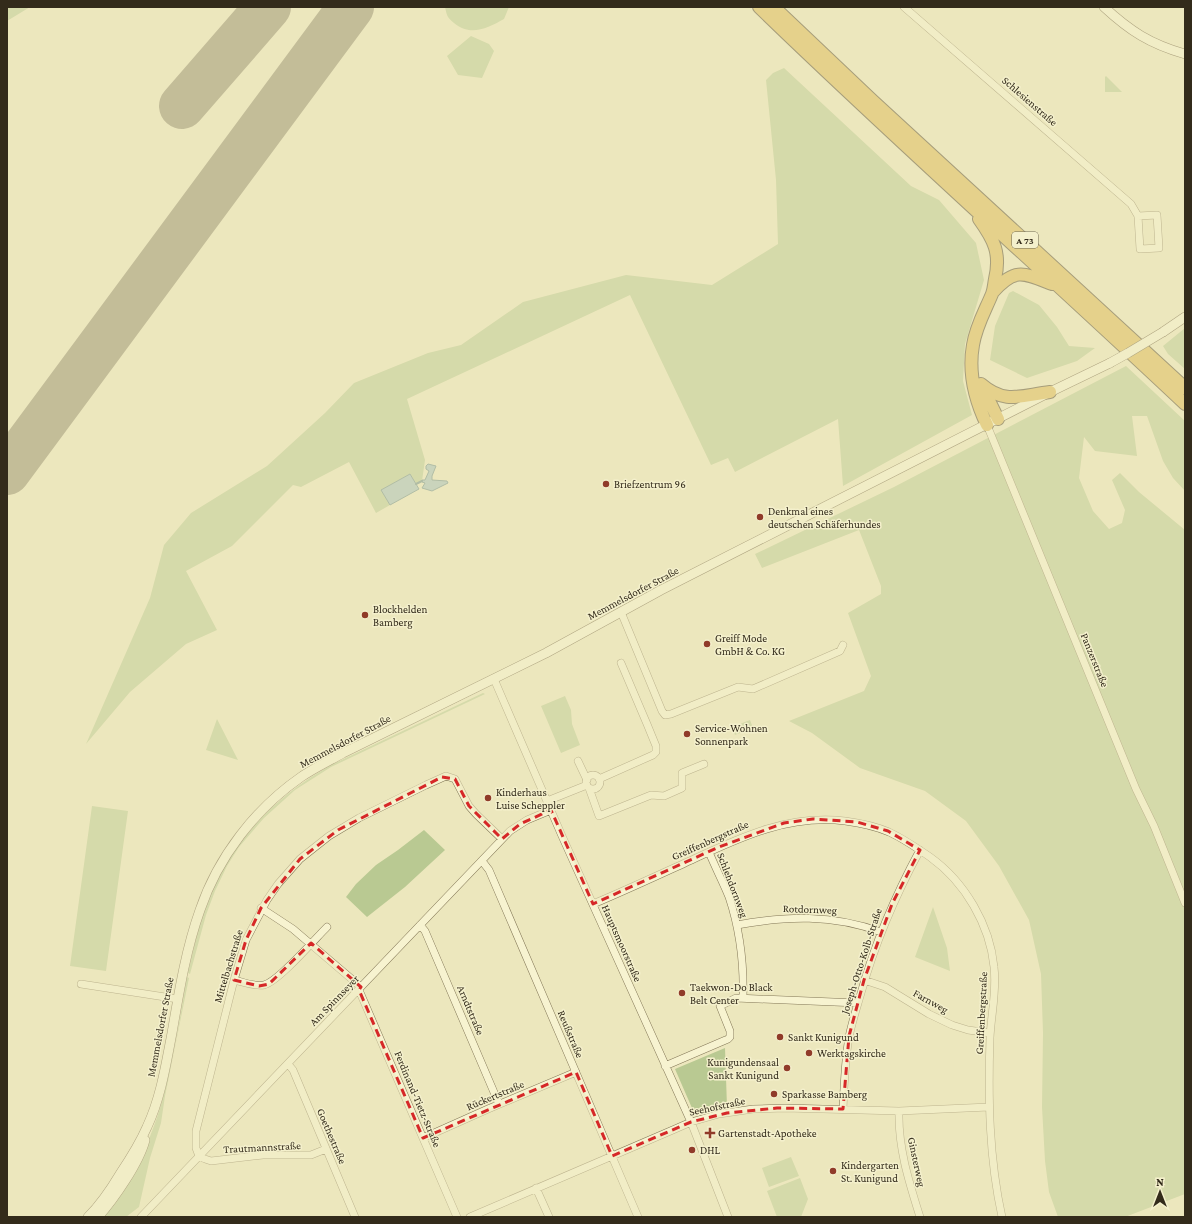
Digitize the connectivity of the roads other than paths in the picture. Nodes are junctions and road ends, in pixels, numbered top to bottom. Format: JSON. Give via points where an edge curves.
{"nodes":[{"id":1,"x":759,"y":7,"type":"edge"},
{"id":2,"x":774,"y":7,"type":"edge"},
{"id":3,"x":904,"y":7,"type":"edge"},
{"id":4,"x":1104,"y":7,"type":"edge"},
{"id":5,"x":1185,"y":54,"type":"edge"},
{"id":6,"x":968,"y":204,"type":"junction"},
{"id":7,"x":1138,"y":216,"type":"junction"},
{"id":8,"x":1061,"y":288,"type":"junction"},
{"id":9,"x":993,"y":292,"type":"junction"},
{"id":10,"x":1185,"y":317,"type":"edge"},
{"id":11,"x":971,"y":368,"type":"junction"},
{"id":12,"x":981,"y":384,"type":"junction"},
{"id":13,"x":1185,"y":388,"type":"edge"},
{"id":14,"x":1050,"y":392,"type":"junction"},
{"id":15,"x":1185,"y":404,"type":"edge"},
{"id":16,"x":998,"y":419,"type":"junction"},
{"id":17,"x":987,"y":425,"type":"junction"},
{"id":18,"x":621,"y":612,"type":"junction"},
{"id":19,"x":844,"y":645,"type":"dead end"},
{"id":20,"x":621,"y":662,"type":"dead end"},
{"id":21,"x":494,"y":679,"type":"junction"},
{"id":22,"x":578,"y":761,"type":"dead end"},
{"id":23,"x":704,"y":764,"type":"dead end"},
{"id":24,"x":599,"y":779,"type":"junction"},
{"id":25,"x":587,"y":784,"type":"junction"},
{"id":26,"x":547,"y":801,"type":"junction"},
{"id":27,"x":551,"y":810,"type":"junction"},
{"id":28,"x":502,"y":839,"type":"junction"},
{"id":29,"x":920,"y":850,"type":"junction"},
{"id":30,"x":709,"y":852,"type":"junction"},
{"id":31,"x":482,"y":861,"type":"junction"},
{"id":32,"x":1185,"y":903,"type":"edge"},
{"id":33,"x":593,"y":904,"type":"junction"},
{"id":34,"x":261,"y":908,"type":"junction"},
{"id":35,"x":420,"y":925,"type":"junction"},
{"id":36,"x":737,"y":925,"type":"junction"},
{"id":37,"x":327,"y":927,"type":"dead end"},
{"id":38,"x":881,"y":932,"type":"junction"},
{"id":39,"x":311,"y":943,"type":"junction"},
{"id":40,"x":234,"y":980,"type":"junction"},
{"id":41,"x":864,"y":980,"type":"junction"},
{"id":42,"x":81,"y":984,"type":"dead end"},
{"id":43,"x":360,"y":989,"type":"junction"},
{"id":44,"x":743,"y":998,"type":"junction"},
{"id":45,"x":178,"y":999,"type":"junction"},
{"id":46,"x":858,"y":1003,"type":"junction"},
{"id":47,"x":990,"y":1034,"type":"junction"},
{"id":48,"x":288,"y":1064,"type":"junction"},
{"id":49,"x":665,"y":1066,"type":"junction"},
{"id":50,"x":576,"y":1072,"type":"junction"},
{"id":51,"x":499,"y":1104,"type":"junction"},
{"id":52,"x":988,"y":1108,"type":"junction"},
{"id":53,"x":843,"y":1109,"type":"junction"},
{"id":54,"x":899,"y":1111,"type":"junction"},
{"id":55,"x":691,"y":1122,"type":"junction"},
{"id":56,"x":147,"y":1127,"type":"junction"},
{"id":57,"x":423,"y":1138,"type":"junction"},
{"id":58,"x":326,"y":1149,"type":"junction"},
{"id":59,"x":199,"y":1156,"type":"junction"},
{"id":60,"x":612,"y":1156,"type":"junction"},
{"id":61,"x":536,"y":1188,"type":"junction"},
{"id":62,"x":88,"y":1217,"type":"edge"},
{"id":63,"x":98,"y":1217,"type":"edge"},
{"id":64,"x":141,"y":1217,"type":"edge"},
{"id":65,"x":355,"y":1217,"type":"edge"},
{"id":66,"x":457,"y":1217,"type":"edge"},
{"id":67,"x":470,"y":1217,"type":"edge"},
{"id":68,"x":549,"y":1217,"type":"edge"},
{"id":69,"x":638,"y":1217,"type":"edge"},
{"id":70,"x":728,"y":1217,"type":"edge"},
{"id":71,"x":920,"y":1217,"type":"edge"},
{"id":72,"x":1002,"y":1217,"type":"edge"}],
"edges":[{"from":1,"to":6,"type":"highway","number":"A 73"},
{"from":2,"to":13,"type":"highway","number":"A 73"},
{"from":3,"to":7,"type":"street","name":"Schlesienstraße","via":[[1120,194],[1131,204]]},
{"from":4,"to":5,"type":"main road","via":[[1134,32],[1154,43]]},
{"from":6,"to":8,"type":"highway","number":"A 73"},
{"from":6,"to":9,"type":"highway","via":[[992,239],[997,251],[998,262]]},
{"from":7,"to":7,"type":"street","via":[[1140,249],[1159,248],[1157,215]]},
{"from":8,"to":9,"type":"highway","via":[[1036,276],[1017,274],[1005,280]]},
{"from":8,"to":15,"type":"highway","number":"A 73"},
{"from":9,"to":11,"type":"highway","via":[[976,332]]},
{"from":10,"to":14,"type":"main road","name":"Memmelsdorfer Straße","bridge":true,"via":[[1128,354]]},
{"from":11,"to":12,"type":"highway"},
{"from":11,"to":17,"type":"highway","via":[[976,397]]},
{"from":12,"to":14,"type":"highway","via":[[988,391],[1008,397]]},
{"from":12,"to":16,"type":"highway"},
{"from":14,"to":16,"type":"main road","name":"Memmelsdorfer Straße"},
{"from":16,"to":17,"type":"main road","name":"Memmelsdorfer Straße"},
{"from":17,"to":18,"type":"main road","name":"Memmelsdorfer Straße"},
{"from":17,"to":32,"type":"street","name":"Panzerstraße"},
{"from":18,"to":19,"type":"street","via":[[665,715],[738,687],[753,689],[840,651]]},
{"from":18,"to":21,"type":"main road","name":"Memmelsdorfer Straße"},
{"from":20,"to":24,"type":"street","via":[[656,746],[656,752]]},
{"from":21,"to":26,"type":"street","name":"Hauptsmoorstraße"},
{"from":21,"to":45,"type":"main road","name":"Memmelsdorfer Straße","via":[[320,766],[288,788],[258,814],[228,852],[207,891],[188,950]]},
{"from":22,"to":25,"type":"street"},
{"from":23,"to":25,"type":"street","via":[[682,773],[682,788],[664,796],[651,795],[599,816]]},
{"from":24,"to":25,"type":"street","via":[[591,776]]},
{"from":24,"to":25,"type":"street","via":[[599,787],[593,789]]},
{"from":25,"to":26,"type":"street"},
{"from":26,"to":27,"type":"street","name":"Hauptsmoorstraße"},
{"from":27,"to":28,"type":"street","name":"Am Spinnseyer","via":[[520,824]]},
{"from":27,"to":33,"type":"street","name":"Hauptsmoorstraße"},
{"from":28,"to":31,"type":"street","name":"Am Spinnseyer"},
{"from":28,"to":34,"type":"street","name":"Mittelbachstraße","via":[[469,806],[455,779],[442,776],[359,818],[313,847],[285,876]]},
{"from":29,"to":30,"type":"street","name":"Greiffenbergstraße","via":[[888,831],[872,826],[841,820],[814,819],[763,829]]},
{"from":29,"to":38,"type":"street","name":"Joseph-Otto-Kolb-Straße","via":[[892,904]]},
{"from":29,"to":47,"type":"street","name":"Greiffenbergstraße","via":[[946,870],[965,893],[988,937],[995,985]]},
{"from":30,"to":33,"type":"street","name":"Greiffenbergstraße"},
{"from":30,"to":36,"type":"street","name":"Schlehdornweg"},
{"from":31,"to":35,"type":"street","name":"Am Spinnseyer"},
{"from":31,"to":50,"type":"street","name":"Reußstraße","via":[[489,870]]},
{"from":33,"to":49,"type":"street","name":"Hauptsmoorstraße"},
{"from":34,"to":39,"type":"street"},
{"from":34,"to":40,"type":"street","name":"Mittelbachstraße","via":[[246,940]]},
{"from":35,"to":43,"type":"street","name":"Am Spinnseyer"},
{"from":35,"to":51,"type":"street","name":"Arndtstraße","via":[[425,931]]},
{"from":36,"to":38,"type":"street","name":"Rotdornweg","via":[[791,918],[822,918],[859,924]]},
{"from":36,"to":44,"type":"street","name":"Schlehdornweg","via":[[741,948]]},
{"from":37,"to":39,"type":"street"},
{"from":38,"to":41,"type":"street","name":"Joseph-Otto-Kolb-Straße"},
{"from":39,"to":40,"type":"street","via":[[269,984],[259,986]]},
{"from":39,"to":43,"type":"street"},
{"from":40,"to":59,"type":"street","name":"Mittelbachstraße","via":[[196,1131],[196,1148]]},
{"from":41,"to":46,"type":"street","name":"Joseph-Otto-Kolb-Straße"},
{"from":41,"to":47,"type":"street","name":"Farnweg","via":[[885,987],[952,1025]]},
{"from":42,"to":45,"type":"street"},
{"from":43,"to":48,"type":"street","name":"Am Spinnseyer"},
{"from":43,"to":57,"type":"street","name":"Ferdinand-Tietz-Straße"},
{"from":44,"to":46,"type":"street"},
{"from":44,"to":49,"type":"street","via":[[736,998],[720,1006],[730,1031],[728,1039]]},
{"from":45,"to":56,"type":"main road","name":"Memmelsdorfer Straße","via":[[166,1064]]},
{"from":46,"to":53,"type":"street","name":"Joseph-Otto-Kolb-Straße","via":[[846,1057]]},
{"from":47,"to":52,"type":"street","name":"Greiffenbergstraße"},
{"from":48,"to":58,"type":"street","name":"Goethestraße","via":[[293,1070]]},
{"from":48,"to":59,"type":"street","name":"Am Spinnseyer"},
{"from":49,"to":55,"type":"street","name":"Hauptsmoorstraße"},
{"from":50,"to":51,"type":"street","name":"Rückertstraße"},
{"from":50,"to":60,"type":"street","name":"Reußstraße"},
{"from":51,"to":57,"type":"street","name":"Rückertstraße"},
{"from":52,"to":54,"type":"street","name":"Seehofstraße"},
{"from":52,"to":72,"type":"street","name":"Greiffenbergstraße","via":[[994,1171]]},
{"from":53,"to":54,"type":"street","name":"Seehofstraße"},
{"from":53,"to":55,"type":"street","name":"Seehofstraße","via":[[753,1109]]},
{"from":54,"to":71,"type":"street","name":"Ginsterweg","via":[[907,1177]]},
{"from":55,"to":60,"type":"street","name":"Seehofstraße"},
{"from":55,"to":70,"type":"street","name":"Hauptsmoorstraße"},
{"from":56,"to":62,"type":"main road","name":"Memmelsdorfer Straße","via":[[126,1166]]},
{"from":56,"to":63,"type":"main road","name":"Memmelsdorfer Straße","via":[[139,1156]]},
{"from":57,"to":66,"type":"street","name":"Ferdinand-Tietz-Straße"},
{"from":58,"to":59,"type":"street","name":"Trautmannstraße","via":[[311,1155],[211,1161]]},
{"from":58,"to":65,"type":"street","name":"Goethestraße"},
{"from":59,"to":64,"type":"street","name":"Am Spinnseyer"},
{"from":60,"to":61,"type":"street","name":"Seehofstraße"},
{"from":60,"to":69,"type":"street","name":"Reußstraße"},
{"from":61,"to":67,"type":"street","name":"Seehofstraße"},
{"from":61,"to":68,"type":"street"}]}
